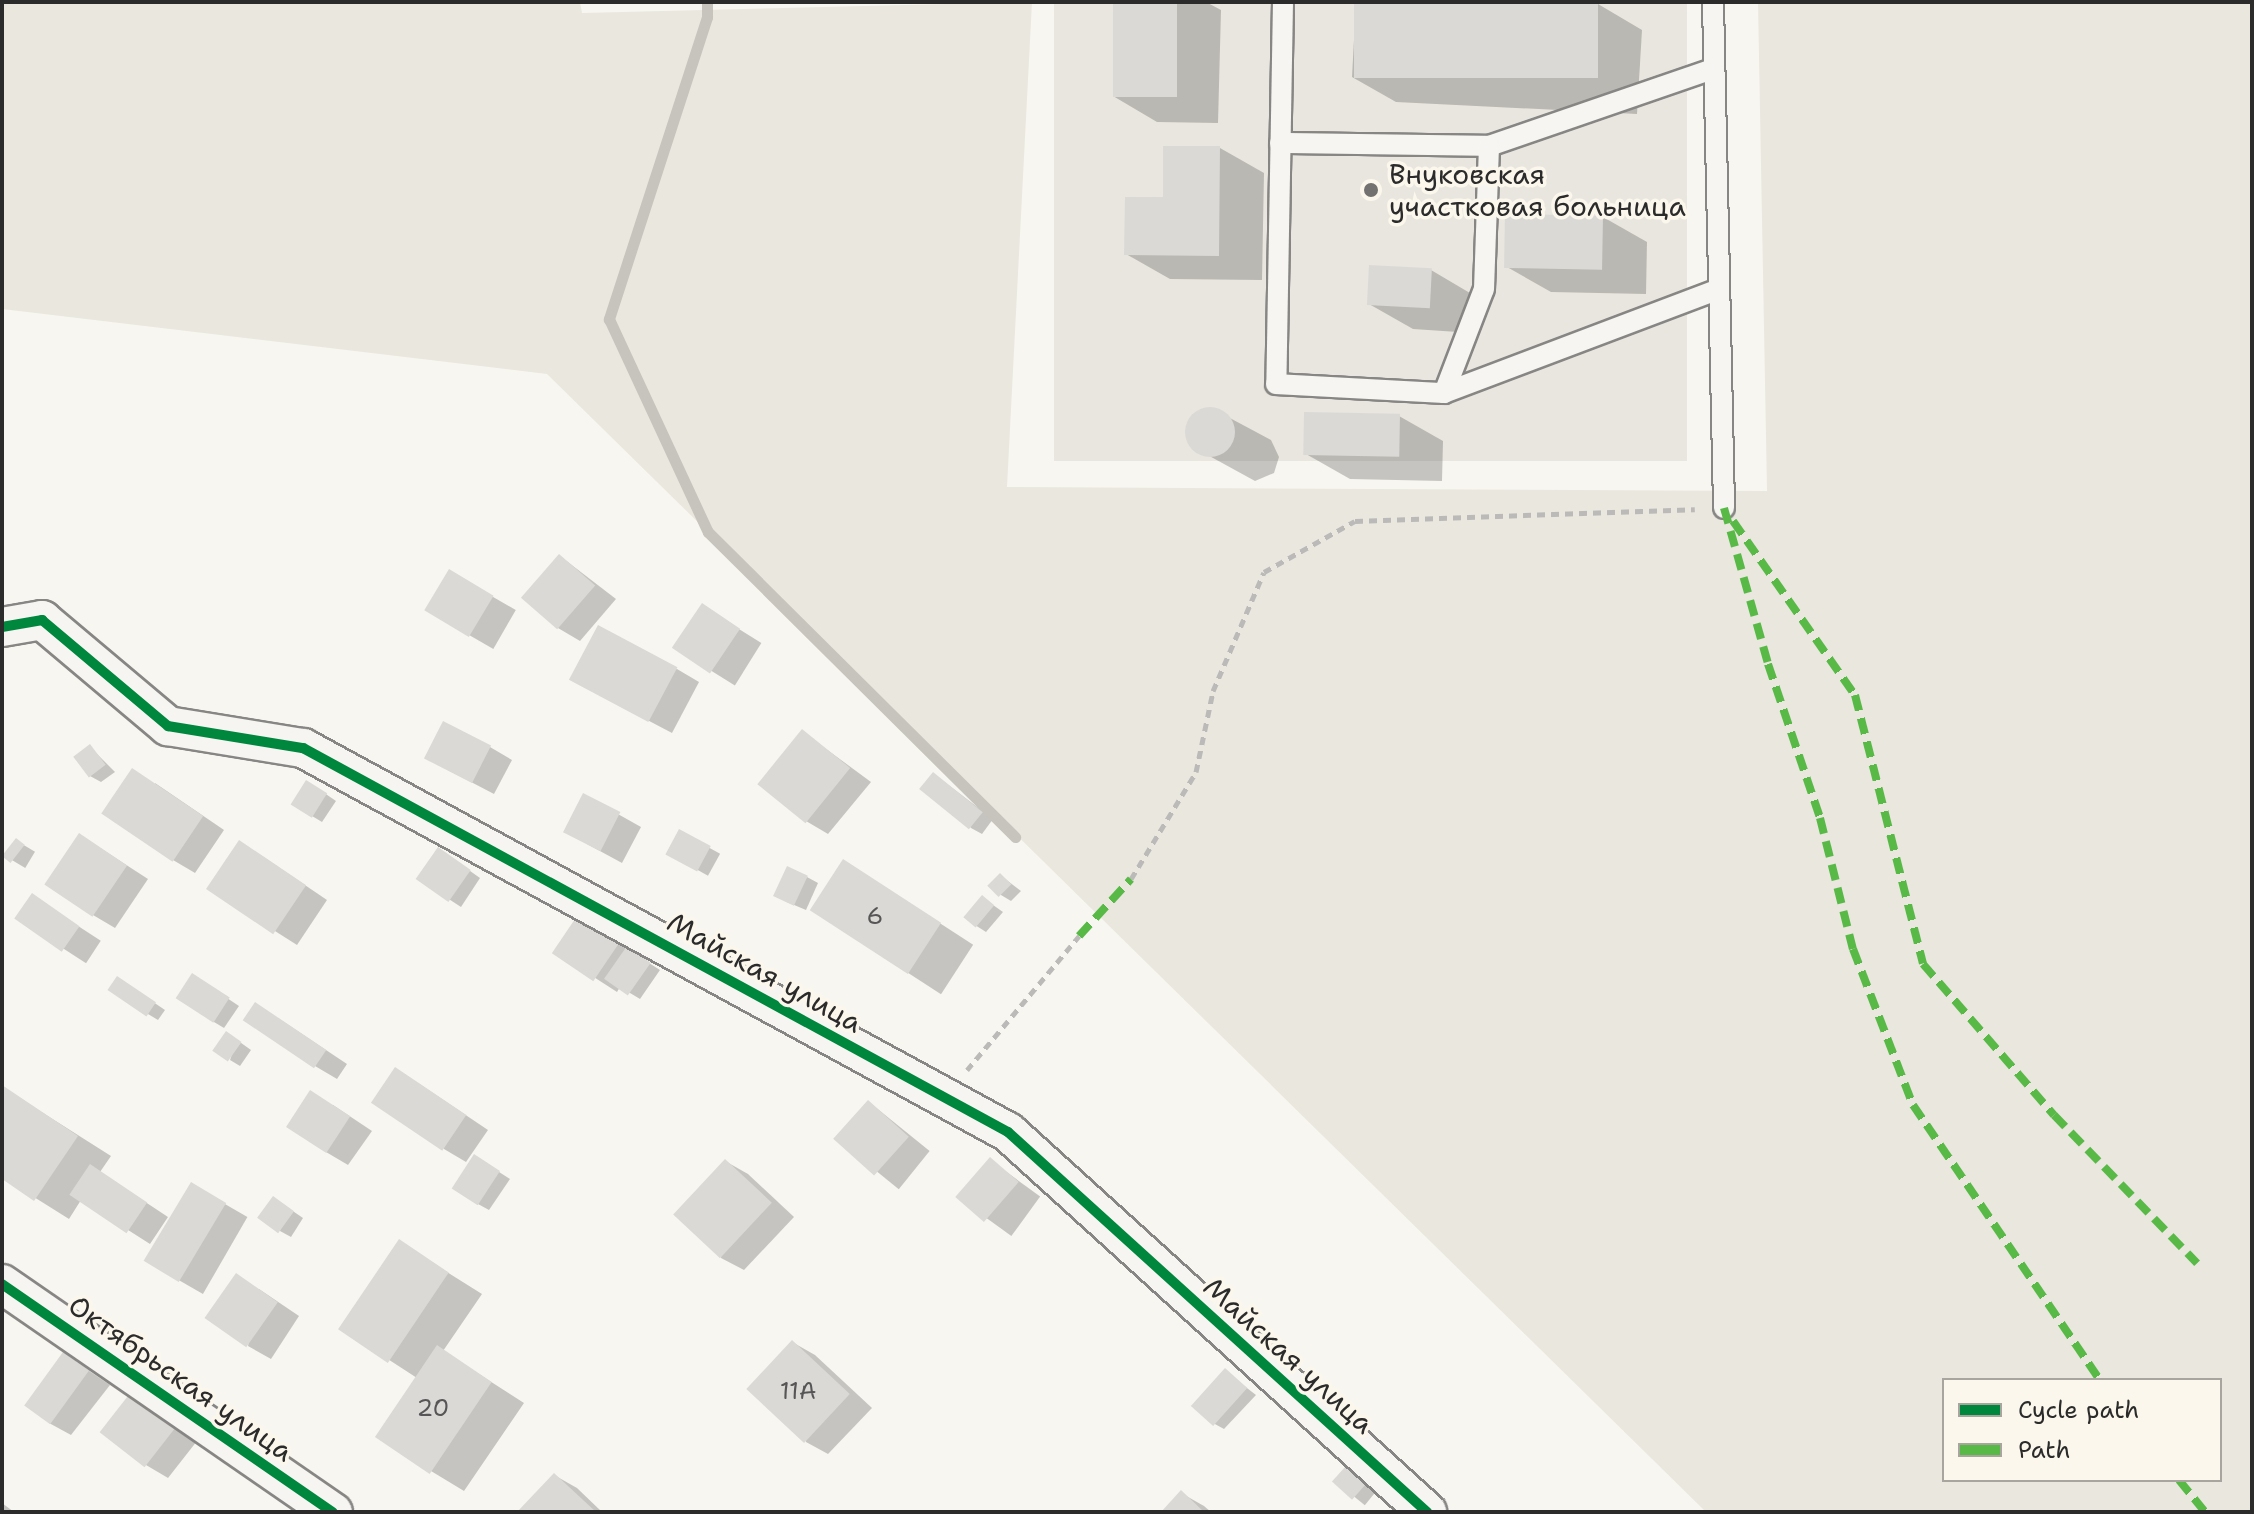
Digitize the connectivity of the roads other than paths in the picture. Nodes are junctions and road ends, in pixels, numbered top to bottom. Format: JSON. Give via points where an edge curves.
{"nodes":[{"id":1,"x":1283,"y":2,"type":"edge"},
{"id":2,"x":1713,"y":2,"type":"edge"},
{"id":3,"x":1713,"y":69,"type":"junction"},
{"id":4,"x":1280,"y":143,"type":"junction"},
{"id":5,"x":1489,"y":146,"type":"junction"},
{"id":6,"x":1716,"y":290,"type":"junction"},
{"id":7,"x":1444,"y":393,"type":"junction"},
{"id":8,"x":1724,"y":508,"type":"road end"},
{"id":9,"x":2,"y":627,"type":"edge"},
{"id":10,"x":2,"y":1284,"type":"edge"},
{"id":11,"x":333,"y":1512,"type":"edge"},
{"id":12,"x":1427,"y":1512,"type":"edge"}],
"edges":[{"from":1,"to":4,"type":"lane"},
{"from":2,"to":3,"type":"lane"},
{"from":3,"to":5,"type":"lane"},
{"from":3,"to":6,"type":"lane"},
{"from":4,"to":5,"type":"lane"},
{"from":4,"to":7,"type":"lane","via":[[1276,384]]},
{"from":5,"to":7,"type":"lane","via":[[1484,289]]},
{"from":6,"to":7,"type":"lane"},
{"from":6,"to":8,"type":"lane"},
{"from":9,"to":12,"type":"street","name":"Майская улица","via":[[42,620],[168,726],[303,748],[1008,1132]]},
{"from":10,"to":11,"type":"street","name":"Октябрьская улица"}]}
